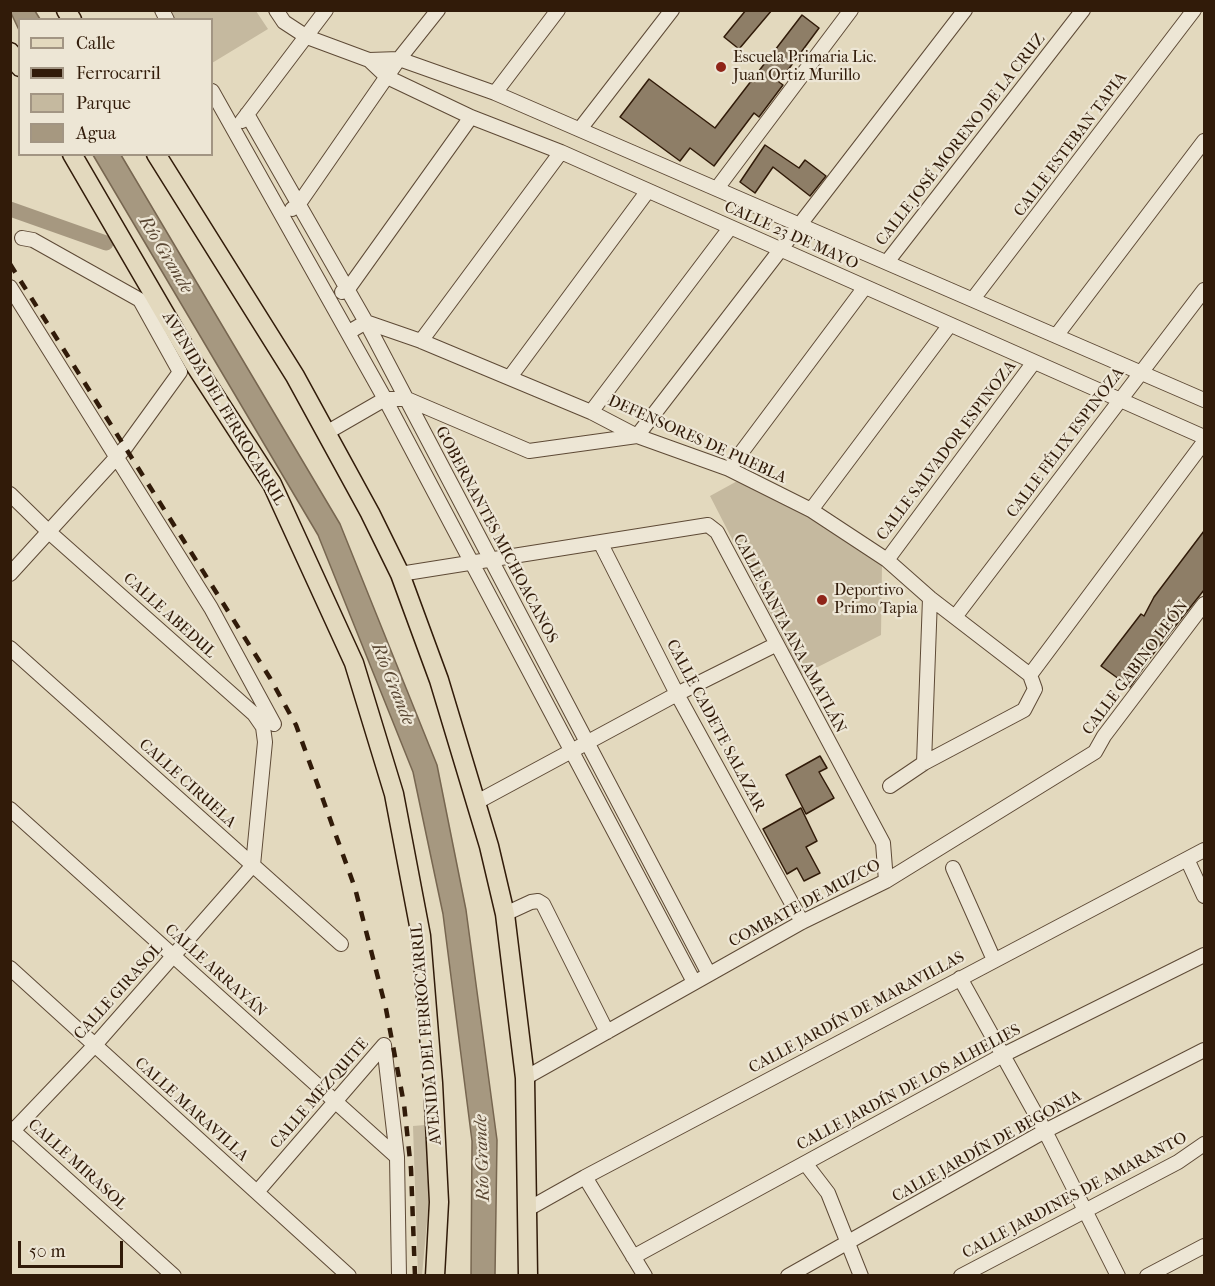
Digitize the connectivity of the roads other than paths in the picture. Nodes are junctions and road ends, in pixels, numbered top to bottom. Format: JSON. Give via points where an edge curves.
{"nodes":[{"id":1,"x":276,"y":10,"type":"edge"},
{"id":2,"x":326,"y":10,"type":"edge"},
{"id":3,"x":438,"y":10,"type":"edge"},
{"id":4,"x":558,"y":10,"type":"edge"},
{"id":5,"x":672,"y":10,"type":"edge"},
{"id":6,"x":851,"y":10,"type":"edge"},
{"id":7,"x":965,"y":10,"type":"edge"},
{"id":8,"x":1083,"y":10,"type":"edge"},
{"id":9,"x":1194,"y":10,"type":"edge"},
{"id":10,"x":307,"y":37,"type":"junction"},
{"id":11,"x":399,"y":59,"type":"junction"},
{"id":12,"x":369,"y":60,"type":"junction"},
{"id":13,"x":387,"y":77,"type":"junction"},
{"id":14,"x":213,"y":93,"type":"edge"},
{"id":15,"x":495,"y":93,"type":"junction"},
{"id":16,"x":247,"y":114,"type":"junction"},
{"id":17,"x":471,"y":117,"type":"junction"},
{"id":18,"x":580,"y":129,"type":"junction"},
{"id":19,"x":236,"y":130,"type":"junction"},
{"id":20,"x":1204,"y":141,"type":"edge"},
{"id":21,"x":561,"y":153,"type":"junction"},
{"id":22,"x":73,"y":156,"type":"edge"},
{"id":23,"x":157,"y":156,"type":"edge"},
{"id":24,"x":718,"y":187,"type":"junction"},
{"id":25,"x":647,"y":192,"type":"junction"},
{"id":26,"x":298,"y":205,"type":"junction"},
{"id":27,"x":284,"y":215,"type":"junction"},
{"id":28,"x":800,"y":224,"type":"junction"},
{"id":29,"x":730,"y":228,"type":"junction"},
{"id":30,"x":22,"y":238,"type":"dead end"},
{"id":31,"x":779,"y":250,"type":"junction"},
{"id":32,"x":887,"y":262,"type":"junction"},
{"id":33,"x":10,"y":287,"type":"edge"},
{"id":34,"x":865,"y":287,"type":"junction"},
{"id":35,"x":348,"y":289,"type":"junction"},
{"id":36,"x":1204,"y":290,"type":"edge"},
{"id":37,"x":330,"y":299,"type":"junction"},
{"id":38,"x":973,"y":299,"type":"junction"},
{"id":39,"x":366,"y":322,"type":"junction"},
{"id":40,"x":949,"y":326,"type":"junction"},
{"id":41,"x":349,"y":332,"type":"junction"},
{"id":42,"x":1056,"y":336,"type":"junction"},
{"id":43,"x":421,"y":341,"type":"junction"},
{"id":44,"x":1034,"y":362,"type":"junction"},
{"id":45,"x":1140,"y":372,"type":"junction"},
{"id":46,"x":510,"y":376,"type":"junction"},
{"id":47,"x":385,"y":399,"type":"junction"},
{"id":48,"x":407,"y":399,"type":"junction"},
{"id":49,"x":1204,"y":400,"type":"edge"},
{"id":50,"x":1120,"y":401,"type":"junction"},
{"id":51,"x":591,"y":412,"type":"junction"},
{"id":52,"x":326,"y":433,"type":"junction"},
{"id":53,"x":637,"y":436,"type":"junction"},
{"id":54,"x":1204,"y":436,"type":"edge"},
{"id":55,"x":1204,"y":442,"type":"edge"},
{"id":56,"x":120,"y":453,"type":"junction"},
{"id":57,"x":729,"y":469,"type":"junction"},
{"id":58,"x":10,"y":494,"type":"edge"},
{"id":59,"x":811,"y":510,"type":"junction"},
{"id":60,"x":49,"y":532,"type":"junction"},
{"id":61,"x":601,"y":544,"type":"junction"},
{"id":62,"x":887,"y":560,"type":"junction"},
{"id":63,"x":491,"y":562,"type":"junction"},
{"id":64,"x":473,"y":565,"type":"junction"},
{"id":65,"x":10,"y":574,"type":"edge"},
{"id":66,"x":400,"y":574,"type":"junction"},
{"id":67,"x":930,"y":598,"type":"junction"},
{"id":68,"x":1204,"y":604,"type":"edge"},
{"id":69,"x":955,"y":617,"type":"junction"},
{"id":70,"x":776,"y":645,"type":"junction"},
{"id":71,"x":10,"y":648,"type":"edge"},
{"id":72,"x":1030,"y":675,"type":"junction"},
{"id":73,"x":677,"y":694,"type":"junction"},
{"id":74,"x":269,"y":725,"type":"junction"},
{"id":75,"x":587,"y":744,"type":"junction"},
{"id":76,"x":573,"y":751,"type":"junction"},
{"id":77,"x":1095,"y":752,"type":"joint"},
{"id":78,"x":924,"y":763,"type":"junction"},
{"id":79,"x":890,"y":786,"type":"dead end"},
{"id":80,"x":477,"y":802,"type":"junction"},
{"id":81,"x":10,"y":809,"type":"edge"},
{"id":82,"x":1204,"y":850,"type":"edge"},
{"id":83,"x":1187,"y":858,"type":"junction"},
{"id":84,"x":253,"y":865,"type":"junction"},
{"id":85,"x":953,"y":868,"type":"dead end"},
{"id":86,"x":886,"y":881,"type":"junction"},
{"id":87,"x":1204,"y":896,"type":"edge"},
{"id":88,"x":505,"y":914,"type":"junction"},
{"id":89,"x":802,"y":922,"type":"junction"},
{"id":90,"x":341,"y":944,"type":"dead end"},
{"id":91,"x":1204,"y":955,"type":"edge"},
{"id":92,"x":174,"y":956,"type":"junction"},
{"id":93,"x":994,"y":960,"type":"junction"},
{"id":94,"x":10,"y":968,"type":"edge"},
{"id":95,"x":709,"y":974,"type":"junction"},
{"id":96,"x":960,"y":978,"type":"junction"},
{"id":97,"x":694,"y":982,"type":"junction"},
{"id":98,"x":607,"y":1032,"type":"junction"},
{"id":99,"x":95,"y":1045,"type":"junction"},
{"id":100,"x":1204,"y":1050,"type":"edge"},
{"id":101,"x":1003,"y":1055,"type":"junction"},
{"id":102,"x":525,"y":1078,"type":"junction"},
{"id":103,"x":336,"y":1101,"type":"junction"},
{"id":104,"x":12,"y":1131,"type":"edge"},
{"id":105,"x":1045,"y":1131,"type":"junction"},
{"id":106,"x":1204,"y":1144,"type":"edge"},
{"id":107,"x":397,"y":1157,"type":"junction"},
{"id":108,"x":805,"y":1163,"type":"junction"},
{"id":109,"x":585,"y":1177,"type":"junction"},
{"id":110,"x":257,"y":1192,"type":"junction"},
{"id":111,"x":528,"y":1209,"type":"junction"},
{"id":112,"x":1083,"y":1210,"type":"junction"},
{"id":113,"x":847,"y":1245,"type":"junction"},
{"id":114,"x":1204,"y":1246,"type":"edge"},
{"id":115,"x":633,"y":1257,"type":"junction"},
{"id":116,"x":174,"y":1275,"type":"edge"},
{"id":117,"x":349,"y":1275,"type":"edge"},
{"id":118,"x":399,"y":1275,"type":"edge"},
{"id":119,"x":435,"y":1275,"type":"edge"},
{"id":120,"x":528,"y":1275,"type":"edge"},
{"id":121,"x":645,"y":1275,"type":"edge"},
{"id":122,"x":788,"y":1275,"type":"edge"},
{"id":123,"x":861,"y":1275,"type":"edge"},
{"id":124,"x":961,"y":1275,"type":"edge"},
{"id":125,"x":1118,"y":1275,"type":"edge"},
{"id":126,"x":1147,"y":1275,"type":"edge"}],
"edges":[{"from":1,"to":10,"type":"street","name":"CALLE 23 DE MAYO","via":[[284,22]]},
{"from":2,"to":10,"type":"street"},
{"from":3,"to":11,"type":"street"},
{"from":4,"to":15,"type":"street"},
{"from":5,"to":18,"type":"street"},
{"from":6,"to":24,"type":"street"},
{"from":7,"to":28,"type":"street"},
{"from":8,"to":32,"type":"street","name":"CALLE JOSÉ MORENO DE LA CRUZ"},
{"from":9,"to":38,"type":"street","name":"CALLE ESTEBAN TAPIA"},
{"from":10,"to":12,"type":"street","name":"CALLE 23 DE MAYO"},
{"from":10,"to":16,"type":"street"},
{"from":11,"to":12,"type":"street","name":"CALLE 23 DE MAYO"},
{"from":11,"to":13,"type":"street"},
{"from":11,"to":15,"type":"street","name":"CALLE 23 DE MAYO"},
{"from":12,"to":13,"type":"street","name":"CALLE 23 DE MAYO"},
{"from":13,"to":17,"type":"street","name":"CALLE 23 DE MAYO"},
{"from":13,"to":26,"type":"street"},
{"from":14,"to":19,"type":"street","name":"GOBERNANTES MICHOACANOS"},
{"from":15,"to":18,"type":"street","name":"CALLE 23 DE MAYO"},
{"from":16,"to":19,"type":"street"},
{"from":16,"to":26,"type":"street","name":"GOBERNANTES MICHOACANOS"},
{"from":17,"to":21,"type":"street","name":"CALLE 23 DE MAYO"},
{"from":17,"to":35,"type":"street"},
{"from":18,"to":24,"type":"street","name":"CALLE 23 DE MAYO"},
{"from":19,"to":27,"type":"street","name":"GOBERNANTES MICHOACANOS"},
{"from":20,"to":42,"type":"street"},
{"from":21,"to":25,"type":"street","name":"CALLE 23 DE MAYO"},
{"from":21,"to":43,"type":"street"},
{"from":22,"to":119,"type":"main road","name":"AVENIDA DEL FERROCARRIL","via":[[194,362],[272,484],[354,663],[394,794],[421,936],[434,1083],[438,1190]]},
{"from":23,"to":52,"type":"main road","via":[[295,376]]},
{"from":24,"to":28,"type":"street","name":"CALLE 23 DE MAYO"},
{"from":25,"to":29,"type":"street","name":"CALLE 23 DE MAYO"},
{"from":25,"to":46,"type":"street"},
{"from":26,"to":27,"type":"street"},
{"from":26,"to":35,"type":"street","name":"GOBERNANTES MICHOACANOS"},
{"from":27,"to":37,"type":"street","name":"GOBERNANTES MICHOACANOS"},
{"from":28,"to":31,"type":"street"},
{"from":28,"to":32,"type":"street","name":"CALLE 23 DE MAYO"},
{"from":29,"to":31,"type":"street","name":"CALLE 23 DE MAYO"},
{"from":29,"to":51,"type":"street"},
{"from":30,"to":56,"type":"street","via":[[33,240],[140,300],[180,372]]},
{"from":31,"to":34,"type":"street","name":"CALLE 23 DE MAYO"},
{"from":31,"to":53,"type":"street"},
{"from":32,"to":38,"type":"street","name":"CALLE 23 DE MAYO"},
{"from":33,"to":56,"type":"street"},
{"from":34,"to":40,"type":"street","name":"CALLE 23 DE MAYO"},
{"from":34,"to":57,"type":"street"},
{"from":35,"to":37,"type":"street"},
{"from":35,"to":39,"type":"street","name":"GOBERNANTES MICHOACANOS"},
{"from":36,"to":45,"type":"street","name":"CALLE FÉLIX ESPINOZA"},
{"from":37,"to":41,"type":"street","name":"GOBERNANTES MICHOACANOS"},
{"from":38,"to":42,"type":"street","name":"CALLE 23 DE MAYO"},
{"from":39,"to":41,"type":"street"},
{"from":39,"to":43,"type":"street","name":"DEFENSORES DE PUEBLA"},
{"from":39,"to":48,"type":"street","name":"GOBERNANTES MICHOACANOS"},
{"from":40,"to":44,"type":"street","name":"CALLE 23 DE MAYO"},
{"from":40,"to":59,"type":"street"},
{"from":41,"to":47,"type":"street","name":"GOBERNANTES MICHOACANOS"},
{"from":42,"to":45,"type":"street","name":"CALLE 23 DE MAYO"},
{"from":43,"to":46,"type":"street","name":"DEFENSORES DE PUEBLA"},
{"from":44,"to":50,"type":"street","name":"CALLE 23 DE MAYO"},
{"from":44,"to":62,"type":"street","name":"CALLE SALVADOR ESPINOZA"},
{"from":45,"to":49,"type":"street","name":"CALLE 23 DE MAYO"},
{"from":45,"to":50,"type":"street","name":"CALLE FÉLIX ESPINOZA"},
{"from":46,"to":51,"type":"street","name":"DEFENSORES DE PUEBLA"},
{"from":47,"to":48,"type":"street"},
{"from":47,"to":52,"type":"street"},
{"from":47,"to":64,"type":"street","name":"GOBERNANTES MICHOACANOS"},
{"from":48,"to":53,"type":"street","via":[[529,451]]},
{"from":48,"to":63,"type":"street","name":"GOBERNANTES MICHOACANOS"},
{"from":50,"to":54,"type":"street","name":"CALLE 23 DE MAYO"},
{"from":50,"to":69,"type":"street","name":"CALLE FÉLIX ESPINOZA"},
{"from":51,"to":53,"type":"street","name":"DEFENSORES DE PUEBLA"},
{"from":52,"to":66,"type":"main road"},
{"from":53,"to":57,"type":"street","name":"DEFENSORES DE PUEBLA"},
{"from":55,"to":72,"type":"street"},
{"from":56,"to":60,"type":"street"},
{"from":56,"to":74,"type":"street","via":[[211,608]]},
{"from":57,"to":59,"type":"street","name":"DEFENSORES DE PUEBLA"},
{"from":58,"to":60,"type":"street","name":"CALLE ABEDUL"},
{"from":59,"to":62,"type":"street","name":"DEFENSORES DE PUEBLA"},
{"from":60,"to":65,"type":"street"},
{"from":60,"to":74,"type":"street","name":"CALLE ABEDUL"},
{"from":61,"to":63,"type":"street","name":"CALLE SANTA ANA AMATLÁN"},
{"from":61,"to":70,"type":"street","name":"CALLE SANTA ANA AMATLÁN","via":[[708,525],[717,532]]},
{"from":61,"to":73,"type":"street","name":"CALLE CADETE SALAZAR"},
{"from":62,"to":67,"type":"street","name":"DEFENSORES DE PUEBLA"},
{"from":63,"to":64,"type":"street","name":"CALLE SANTA ANA AMATLÁN"},
{"from":63,"to":75,"type":"street","name":"GOBERNANTES MICHOACANOS"},
{"from":64,"to":66,"type":"street","name":"CALLE SANTA ANA AMATLÁN"},
{"from":64,"to":76,"type":"street","name":"GOBERNANTES MICHOACANOS"},
{"from":66,"to":80,"type":"main road","via":[[440,680]]},
{"from":67,"to":69,"type":"street","name":"DEFENSORES DE PUEBLA"},
{"from":67,"to":78,"type":"street"},
{"from":68,"to":77,"type":"street","name":"CALLE GABINO LEÓN"},
{"from":69,"to":72,"type":"street","name":"DEFENSORES DE PUEBLA"},
{"from":70,"to":73,"type":"street"},
{"from":70,"to":86,"type":"street","name":"CALLE SANTA ANA AMATLÁN","via":[[883,843]]},
{"from":71,"to":84,"type":"street","name":"CALLE CIRUELA"},
{"from":72,"to":78,"type":"street","via":[[1035,689],[1024,710]]},
{"from":73,"to":75,"type":"street"},
{"from":73,"to":89,"type":"street","name":"CALLE CADETE SALAZAR"},
{"from":74,"to":84,"type":"street"},
{"from":75,"to":76,"type":"street"},
{"from":75,"to":95,"type":"street","name":"GOBERNANTES MICHOACANOS"},
{"from":76,"to":80,"type":"street"},
{"from":76,"to":97,"type":"street","name":"GOBERNANTES MICHOACANOS"},
{"from":77,"to":86,"type":"street","name":"COMBATE DE MUZCO"},
{"from":78,"to":79,"type":"street"},
{"from":80,"to":88,"type":"main road"},
{"from":81,"to":92,"type":"street","name":"CALLE ARRAYÁN"},
{"from":82,"to":83,"type":"street","name":"CALLE JARDÍN DE MARAVILLAS"},
{"from":83,"to":87,"type":"street"},
{"from":83,"to":93,"type":"street","name":"CALLE JARDÍN DE MARAVILLAS"},
{"from":84,"to":90,"type":"street","name":"CALLE CIRUELA"},
{"from":84,"to":92,"type":"street","name":"CALLE GIRASOL"},
{"from":85,"to":93,"type":"street"},
{"from":86,"to":89,"type":"street","name":"COMBATE DE MUZCO"},
{"from":88,"to":98,"type":"street","via":[[531,902],[543,904]]},
{"from":88,"to":102,"type":"main road"},
{"from":89,"to":95,"type":"street","name":"COMBATE DE MUZCO"},
{"from":91,"to":101,"type":"street","name":"CALLE JARDÍN DE LOS ALHELIES"},
{"from":92,"to":99,"type":"street","name":"CALLE GIRASOL"},
{"from":92,"to":103,"type":"street","name":"CALLE ARRAYÁN"},
{"from":93,"to":96,"type":"street","name":"CALLE JARDÍN DE MARAVILLAS"},
{"from":94,"to":99,"type":"street","name":"CALLE MARAVILLA"},
{"from":95,"to":97,"type":"street","name":"COMBATE DE MUZCO"},
{"from":96,"to":101,"type":"street"},
{"from":96,"to":109,"type":"street","name":"CALLE JARDÍN DE MARAVILLAS"},
{"from":97,"to":98,"type":"street","name":"COMBATE DE MUZCO"},
{"from":98,"to":102,"type":"street","name":"COMBATE DE MUZCO"},
{"from":99,"to":104,"type":"street","name":"CALLE GIRASOL"},
{"from":99,"to":110,"type":"street","name":"CALLE MARAVILLA"},
{"from":100,"to":105,"type":"street","name":"CALLE JARDÍN DE BEGONIA"},
{"from":101,"to":105,"type":"street"},
{"from":101,"to":108,"type":"street","name":"CALLE JARDÍN DE LOS ALHELIES"},
{"from":102,"to":111,"type":"main road"},
{"from":103,"to":107,"type":"street","name":"CALLE ARRAYÁN"},
{"from":103,"to":107,"type":"street","name":"CALLE MEZQUITE","via":[[384,1045]]},
{"from":103,"to":110,"type":"street","name":"CALLE MEZQUITE"},
{"from":104,"to":116,"type":"street","name":"CALLE MIRASOL"},
{"from":105,"to":112,"type":"street"},
{"from":105,"to":113,"type":"street","name":"CALLE JARDÍN DE BEGONIA"},
{"from":106,"to":112,"type":"street","name":"CALLE JARDINES DE AMARANTO","via":[[1178,1162]]},
{"from":107,"to":118,"type":"street"},
{"from":108,"to":113,"type":"street","via":[[828,1193]]},
{"from":108,"to":115,"type":"street","name":"CALLE JARDÍN DE LOS ALHELIES"},
{"from":109,"to":111,"type":"street","name":"CALLE JARDÍN DE MARAVILLAS"},
{"from":109,"to":115,"type":"street"},
{"from":110,"to":117,"type":"street","name":"CALLE MARAVILLA"},
{"from":111,"to":120,"type":"main road"},
{"from":112,"to":124,"type":"street","name":"CALLE JARDINES DE AMARANTO"},
{"from":112,"to":125,"type":"street"},
{"from":113,"to":122,"type":"street","name":"CALLE JARDÍN DE BEGONIA"},
{"from":113,"to":123,"type":"street"},
{"from":114,"to":126,"type":"street"},
{"from":115,"to":121,"type":"street"}]}
